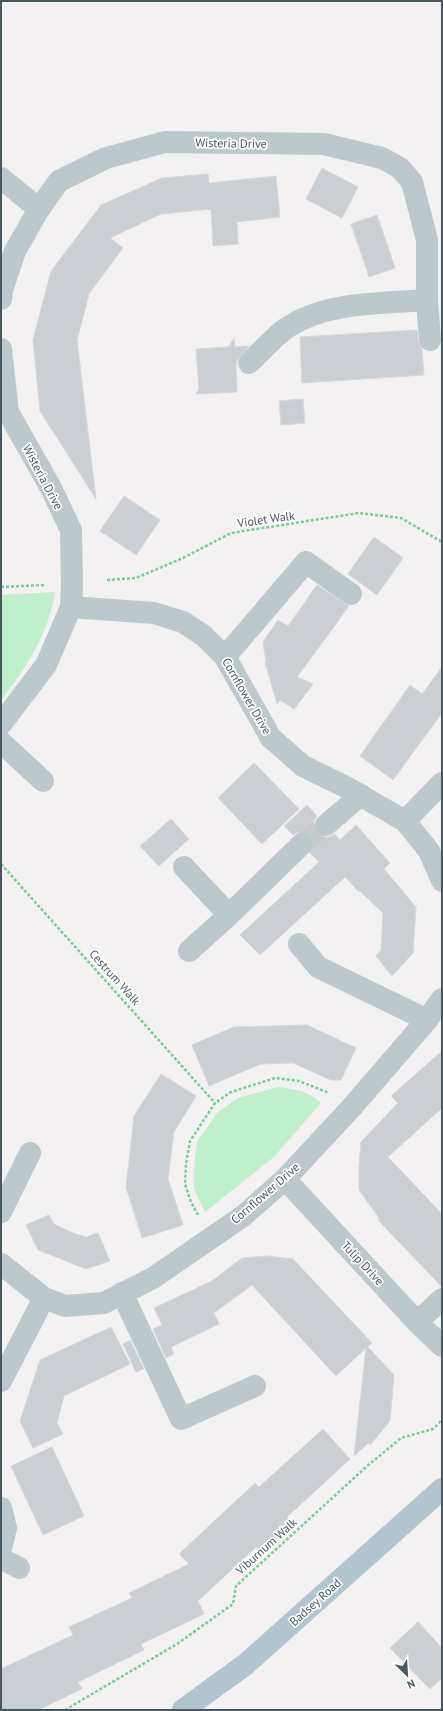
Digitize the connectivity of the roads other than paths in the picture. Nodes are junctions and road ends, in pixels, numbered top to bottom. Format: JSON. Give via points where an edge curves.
{"nodes":[{"id":1,"x":1,"y":178,"type":"edge"},
{"id":2,"x":39,"y":209,"type":"junction"},
{"id":3,"x":1,"y":299,"type":"edge"},
{"id":4,"x":427,"y":300,"type":"junction"},
{"id":5,"x":430,"y":340,"type":"dead end"},
{"id":6,"x":1,"y":349,"type":"edge"},
{"id":7,"x":250,"y":363,"type":"dead end"},
{"id":8,"x":351,"y":594,"type":"dead end"},
{"id":9,"x":71,"y":607,"type":"junction"},
{"id":10,"x":225,"y":657,"type":"junction"},
{"id":11,"x":1,"y":724,"type":"edge"},
{"id":12,"x":1,"y":742,"type":"edge"},
{"id":13,"x":44,"y":781,"type":"dead end"},
{"id":14,"x":442,"y":784,"type":"edge"},
{"id":15,"x":361,"y":795,"type":"junction"},
{"id":16,"x":405,"y":820,"type":"junction"},
{"id":17,"x":326,"y":825,"type":"tunnel mouth"},
{"id":18,"x":302,"y":844,"type":"tunnel mouth"},
{"id":19,"x":184,"y":867,"type":"dead end"},
{"id":20,"x":442,"y":881,"type":"edge"},
{"id":21,"x":229,"y":916,"type":"junction"},
{"id":22,"x":299,"y":944,"type":"dead end"},
{"id":23,"x":190,"y":951,"type":"dead end"},
{"id":24,"x":442,"y":999,"type":"edge"},
{"id":25,"x":427,"y":1020,"type":"junction"},
{"id":26,"x":30,"y":1153,"type":"dead end"},
{"id":27,"x":285,"y":1178,"type":"junction"},
{"id":28,"x":1,"y":1212,"type":"edge"},
{"id":29,"x":1,"y":1264,"type":"edge"},
{"id":30,"x":122,"y":1293,"type":"junction"},
{"id":31,"x":44,"y":1298,"type":"junction"},
{"id":32,"x":442,"y":1299,"type":"edge"},
{"id":33,"x":417,"y":1322,"type":"junction"},
{"id":34,"x":442,"y":1346,"type":"edge"},
{"id":35,"x":1,"y":1381,"type":"edge"},
{"id":36,"x":255,"y":1386,"type":"dead end"},
{"id":37,"x":442,"y":1489,"type":"edge"},
{"id":38,"x":1,"y":1508,"type":"edge"},
{"id":39,"x":1,"y":1548,"type":"edge"},
{"id":40,"x":183,"y":1710,"type":"edge"}],
"edges":[{"from":1,"to":2,"type":"street"},
{"from":2,"to":3,"type":"street","name":"Wisteria Drive","via":[[15,251]]},
{"from":2,"to":4,"type":"street","name":"Wisteria Drive","via":[[59,181],[106,158],[165,142],[324,144],[382,158],[400,168],[412,182],[427,240]]},
{"from":4,"to":5,"type":"street","name":"Wisteria Drive"},
{"from":4,"to":7,"type":"street","via":[[347,306],[312,314],[285,330]]},
{"from":6,"to":9,"type":"street","name":"Wisteria Drive","via":[[8,412],[71,530]]},
{"from":8,"to":10,"type":"street","via":[[306,562]]},
{"from":9,"to":10,"type":"street","name":"Cornflower Drive","via":[[154,613],[183,622],[204,636]]},
{"from":9,"to":11,"type":"street","via":[[46,665]]},
{"from":10,"to":15,"type":"street","name":"Cornflower Drive","via":[[271,738],[303,766]]},
{"from":12,"to":13,"type":"street"},
{"from":14,"to":16,"type":"street"},
{"from":15,"to":16,"type":"street","name":"Cornflower Drive"},
{"from":15,"to":17,"type":"street"},
{"from":16,"to":20,"type":"street","name":"Cornflower Drive","via":[[429,851]]},
{"from":18,"to":21,"type":"street"},
{"from":19,"to":21,"type":"street"},
{"from":21,"to":23,"type":"street"},
{"from":22,"to":25,"type":"street","via":[[318,967]]},
{"from":24,"to":25,"type":"street","name":"Cornflower Drive"},
{"from":25,"to":27,"type":"street","name":"Cornflower Drive","via":[[352,1107]]},
{"from":26,"to":28,"type":"street"},
{"from":27,"to":30,"type":"street","name":"Cornflower Drive","via":[[243,1216],[153,1278]]},
{"from":27,"to":33,"type":"street","name":"Tulip Drive"},
{"from":29,"to":31,"type":"street","name":"Cornflower Drive"},
{"from":30,"to":31,"type":"street","name":"Cornflower Drive","via":[[104,1303],[66,1306]]},
{"from":30,"to":36,"type":"street","via":[[181,1419]]},
{"from":31,"to":35,"type":"street"},
{"from":32,"to":33,"type":"street"},
{"from":33,"to":34,"type":"street","name":"Tulip Drive"},
{"from":37,"to":40,"type":"main road","name":"Badsey Road","via":[[246,1664]]},
{"from":38,"to":39,"type":"street","via":[[6,1528]]}]}
